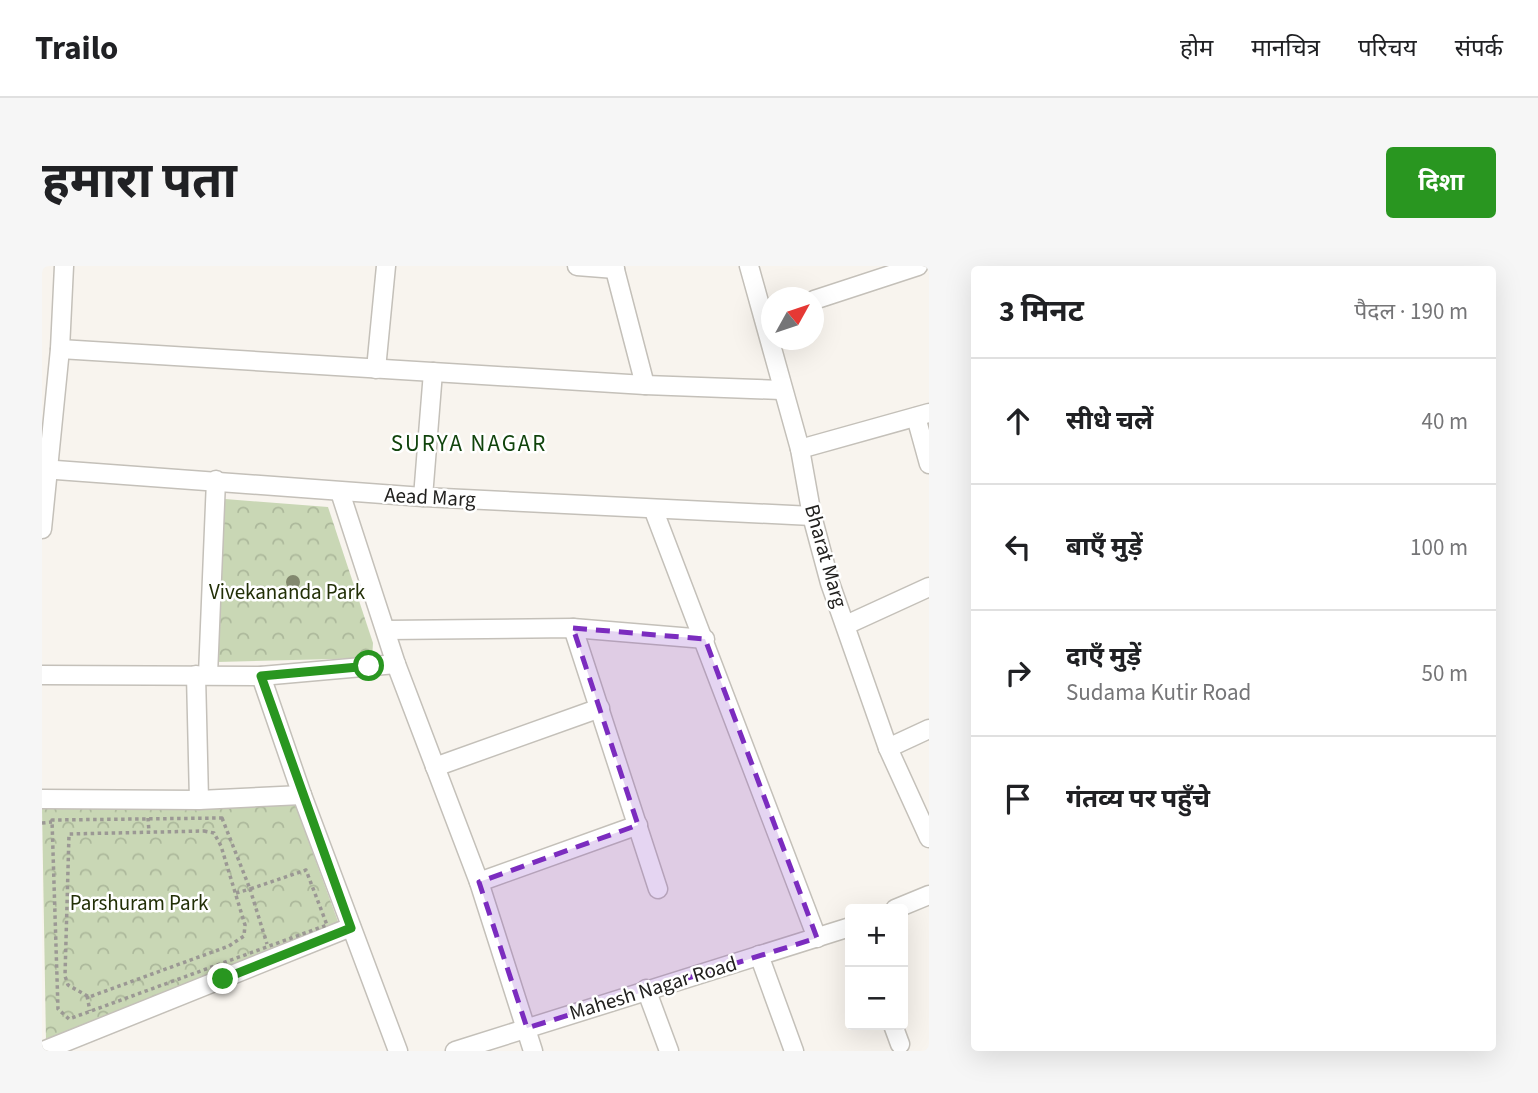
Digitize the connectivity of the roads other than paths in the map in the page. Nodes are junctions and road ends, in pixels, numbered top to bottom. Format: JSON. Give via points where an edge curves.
{"nodes":[{"id":1,"x":64,"y":266,"type":"edge"},
{"id":2,"x":386,"y":266,"type":"edge"},
{"id":3,"x":577,"y":266,"type":"edge"},
{"id":4,"x":749,"y":266,"type":"edge"},
{"id":5,"x":918,"y":266,"type":"edge"},
{"id":6,"x":614,"y":267,"type":"edge"},
{"id":7,"x":824,"y":297,"type":"edge"},
{"id":8,"x":761,"y":298,"type":"edge"},
{"id":9,"x":61,"y":349,"type":"junction"},
{"id":10,"x":774,"y":350,"type":"edge"},
{"id":11,"x":376,"y":369,"type":"junction"},
{"id":12,"x":433,"y":372,"type":"junction"},
{"id":13,"x":645,"y":386,"type":"junction"},
{"id":14,"x":781,"y":390,"type":"junction"},
{"id":15,"x":923,"y":415,"type":"edge"},
{"id":16,"x":800,"y":450,"type":"junction"},
{"id":17,"x":929,"y":464,"type":"edge"},
{"id":18,"x":45,"y":469,"type":"edge"},
{"id":19,"x":216,"y":480,"type":"junction"},
{"id":20,"x":340,"y":492,"type":"junction"},
{"id":21,"x":422,"y":497,"type":"junction"},
{"id":22,"x":654,"y":510,"type":"junction"},
{"id":23,"x":811,"y":516,"type":"junction"},
{"id":24,"x":42,"y":529,"type":"edge"},
{"id":25,"x":929,"y":587,"type":"edge"},
{"id":26,"x":846,"y":625,"type":"junction"},
{"id":27,"x":573,"y":628,"type":"junction"},
{"id":28,"x":386,"y":630,"type":"junction"},
{"id":29,"x":705,"y":639,"type":"junction"},
{"id":30,"x":396,"y":664,"type":"junction"},
{"id":31,"x":42,"y":675,"type":"edge"},
{"id":32,"x":202,"y":675,"type":"junction"},
{"id":33,"x":261,"y":676,"type":"junction"},
{"id":34,"x":600,"y":708,"type":"junction"},
{"id":35,"x":929,"y":729,"type":"edge"},
{"id":36,"x":888,"y":748,"type":"junction"},
{"id":37,"x":435,"y":767,"type":"junction"},
{"id":38,"x":302,"y":795,"type":"junction"},
{"id":39,"x":42,"y":799,"type":"edge"},
{"id":40,"x":199,"y":800,"type":"junction"},
{"id":41,"x":638,"y":825,"type":"junction"},
{"id":42,"x":929,"y":838,"type":"edge"},
{"id":43,"x":479,"y":882,"type":"junction"},
{"id":44,"x":658,"y":889,"type":"dead end"},
{"id":45,"x":929,"y":895,"type":"edge"},
{"id":46,"x":907,"y":904,"type":"edge"},
{"id":47,"x":351,"y":928,"type":"junction"},
{"id":48,"x":845,"y":929,"type":"edge"},
{"id":49,"x":817,"y":938,"type":"junction"},
{"id":50,"x":759,"y":955,"type":"junction"},
{"id":51,"x":646,"y":989,"type":"junction"},
{"id":52,"x":527,"y":1028,"type":"junction"},
{"id":53,"x":895,"y":1030,"type":"edge"},
{"id":54,"x":900,"y":1044,"type":"dead end"},
{"id":55,"x":43,"y":1051,"type":"edge"},
{"id":56,"x":398,"y":1051,"type":"edge"},
{"id":57,"x":455,"y":1051,"type":"edge"},
{"id":58,"x":533,"y":1051,"type":"edge"},
{"id":59,"x":669,"y":1051,"type":"edge"},
{"id":60,"x":794,"y":1051,"type":"edge"}],
"edges":[{"from":1,"to":9,"type":"street"},
{"from":2,"to":11,"type":"street"},
{"from":3,"to":6,"type":"street"},
{"from":4,"to":8,"type":"street","name":"Bharat Marg"},
{"from":5,"to":7,"type":"street"},
{"from":6,"to":13,"type":"street"},
{"from":9,"to":11,"type":"street"},
{"from":9,"to":18,"type":"street"},
{"from":10,"to":14,"type":"street","name":"Bharat Marg"},
{"from":11,"to":12,"type":"street"},
{"from":12,"to":13,"type":"street"},
{"from":12,"to":21,"type":"street"},
{"from":13,"to":14,"type":"street"},
{"from":14,"to":16,"type":"street","name":"Bharat Marg"},
{"from":15,"to":16,"type":"street"},
{"from":15,"to":17,"type":"street"},
{"from":16,"to":23,"type":"street","name":"Bharat Marg"},
{"from":18,"to":19,"type":"street","name":"Aead Marg"},
{"from":18,"to":24,"type":"street"},
{"from":19,"to":20,"type":"street","name":"Aead Marg"},
{"from":19,"to":32,"type":"street"},
{"from":20,"to":21,"type":"street","name":"Aead Marg"},
{"from":20,"to":28,"type":"street"},
{"from":21,"to":22,"type":"street","name":"Aead Marg"},
{"from":22,"to":23,"type":"street","name":"Aead Marg"},
{"from":22,"to":29,"type":"street"},
{"from":23,"to":26,"type":"street","name":"Bharat Marg"},
{"from":25,"to":26,"type":"street"},
{"from":26,"to":36,"type":"street","name":"Bharat Marg"},
{"from":27,"to":28,"type":"street"},
{"from":27,"to":29,"type":"street"},
{"from":27,"to":34,"type":"street"},
{"from":28,"to":30,"type":"street"},
{"from":29,"to":49,"type":"street"},
{"from":30,"to":33,"type":"street"},
{"from":30,"to":37,"type":"street"},
{"from":31,"to":32,"type":"street"},
{"from":32,"to":33,"type":"street"},
{"from":32,"to":40,"type":"street"},
{"from":33,"to":38,"type":"street"},
{"from":34,"to":37,"type":"street"},
{"from":34,"to":41,"type":"street"},
{"from":35,"to":36,"type":"street"},
{"from":36,"to":42,"type":"street","name":"Bharat Marg"},
{"from":37,"to":43,"type":"street"},
{"from":38,"to":40,"type":"street"},
{"from":38,"to":47,"type":"street"},
{"from":39,"to":40,"type":"street"},
{"from":41,"to":43,"type":"street"},
{"from":41,"to":44,"type":"street"},
{"from":43,"to":52,"type":"street"},
{"from":45,"to":46,"type":"street"},
{"from":47,"to":55,"type":"street"},
{"from":47,"to":56,"type":"street"},
{"from":48,"to":49,"type":"street","name":"Mahesh Nagar Road"},
{"from":49,"to":50,"type":"street","name":"Mahesh Nagar Road"},
{"from":50,"to":51,"type":"street","name":"Mahesh Nagar Road"},
{"from":50,"to":60,"type":"street"},
{"from":51,"to":52,"type":"street","name":"Mahesh Nagar Road"},
{"from":51,"to":59,"type":"street"},
{"from":52,"to":57,"type":"street","name":"Mahesh Nagar Road"},
{"from":52,"to":58,"type":"street"},
{"from":53,"to":54,"type":"street"}]}
